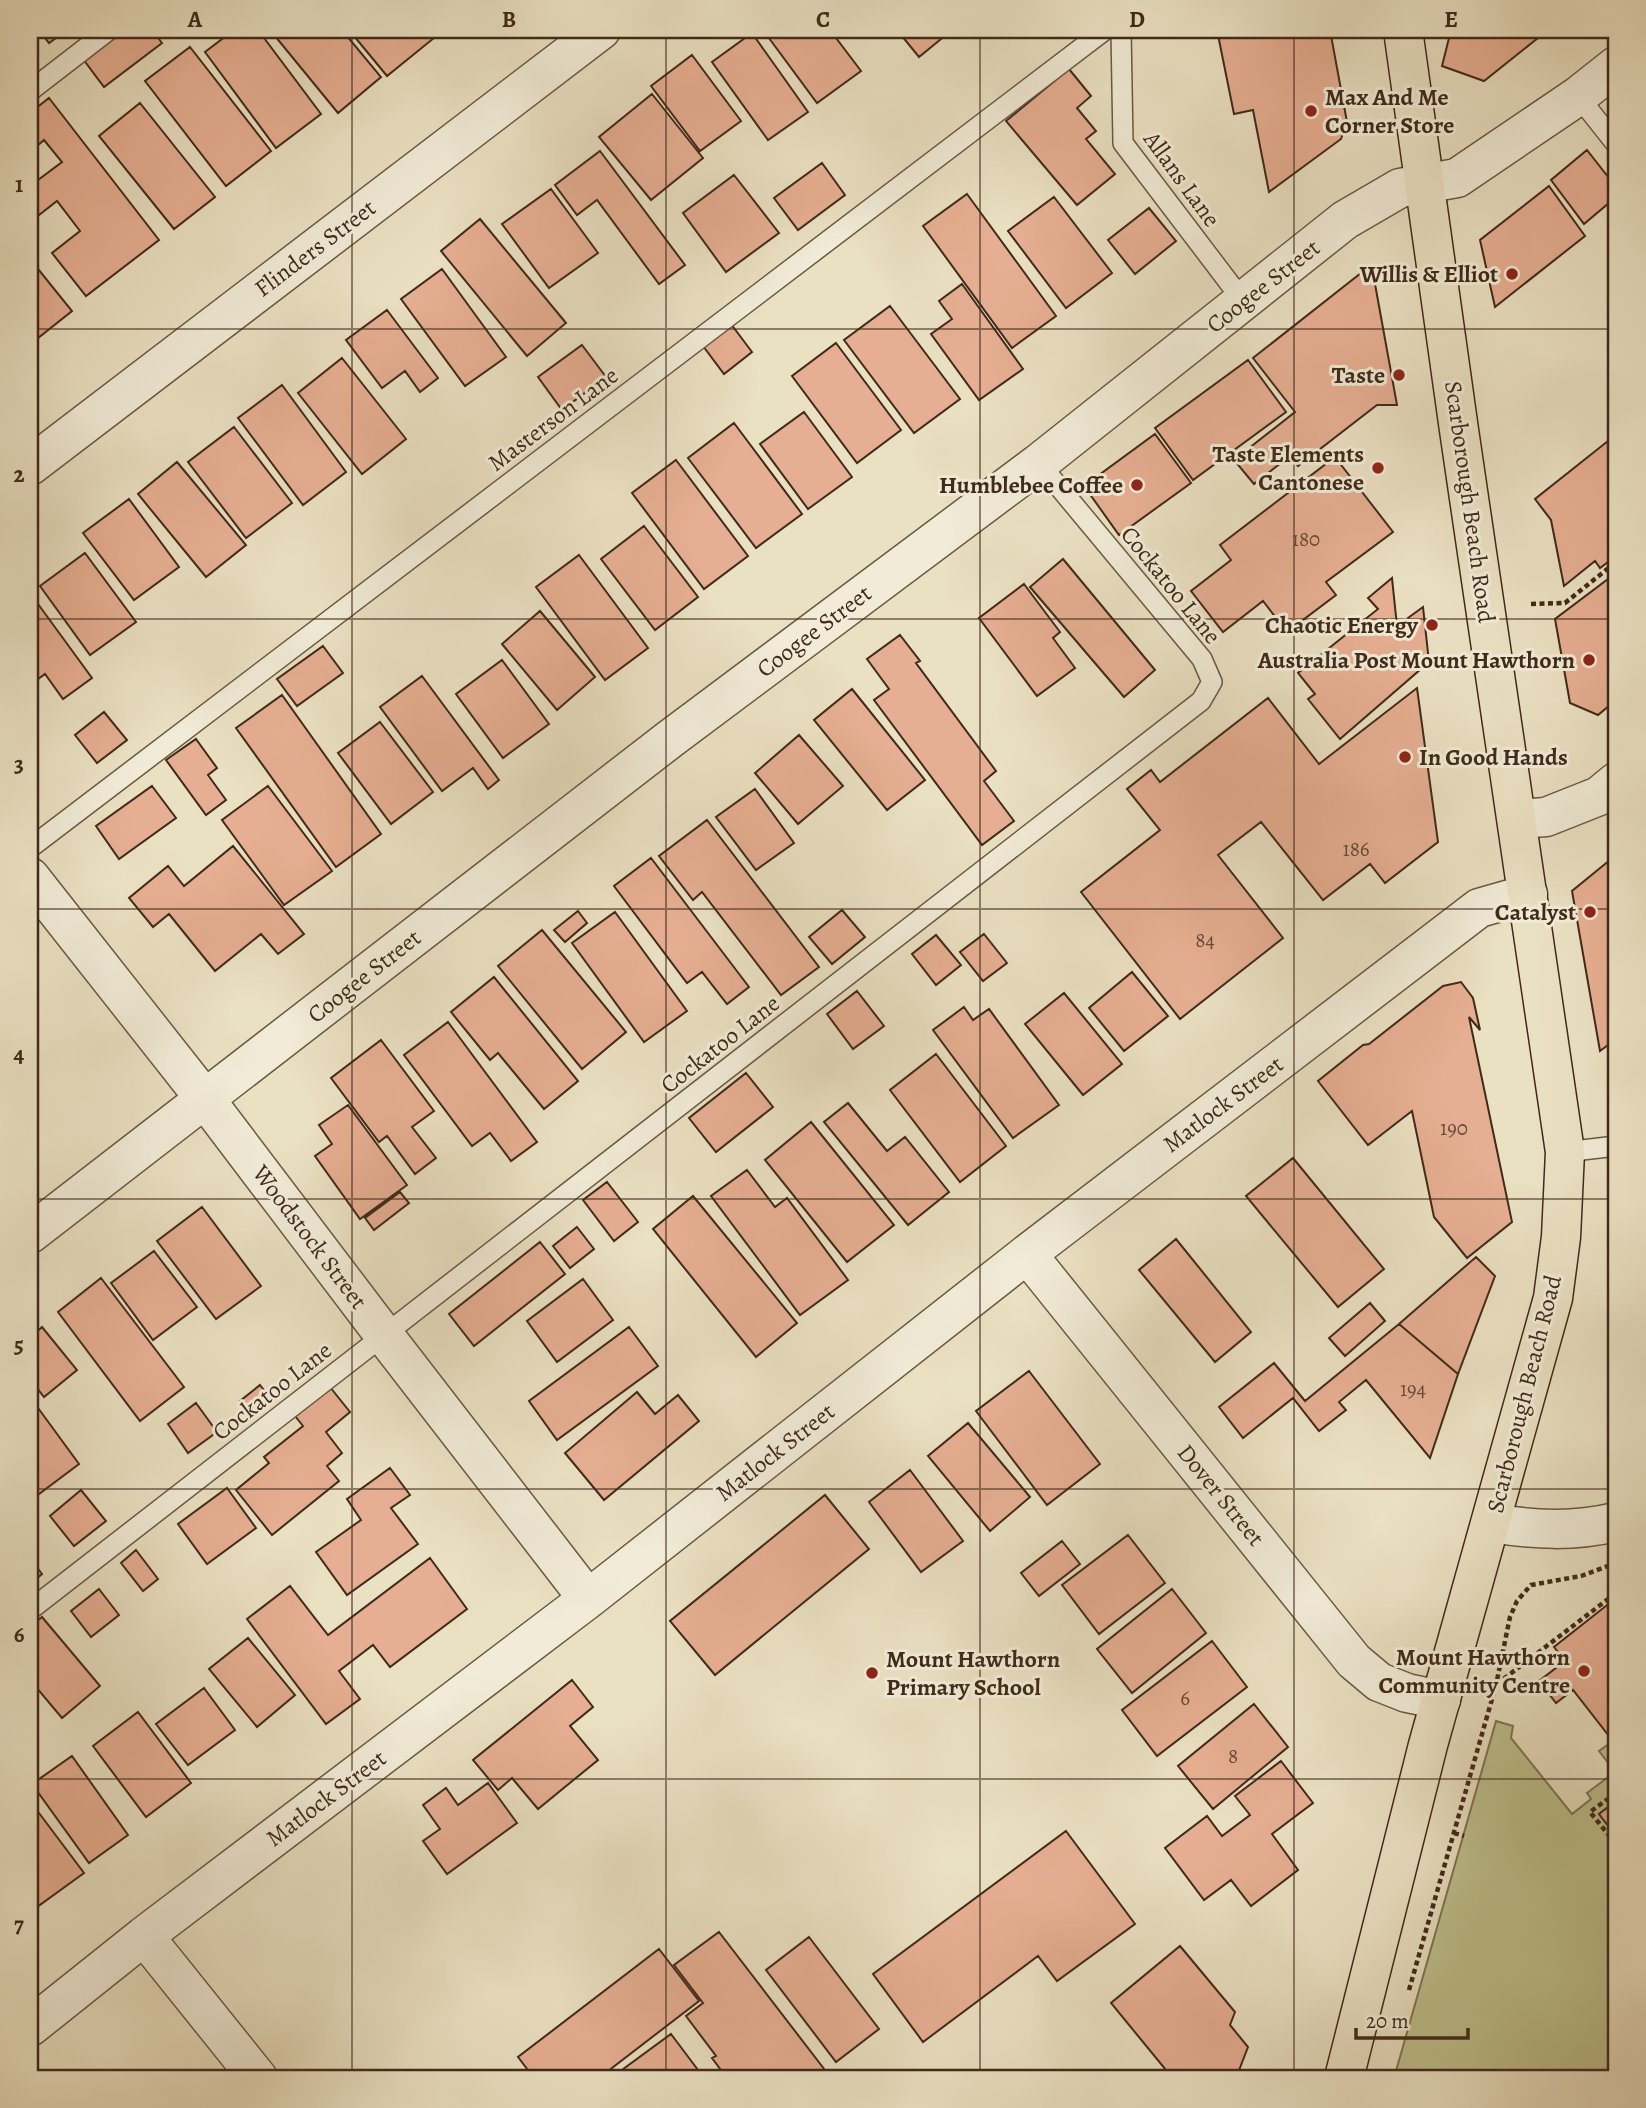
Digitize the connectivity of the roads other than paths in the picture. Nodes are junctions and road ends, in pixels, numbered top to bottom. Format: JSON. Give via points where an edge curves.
{"nodes":[{"id":1,"x":109,"y":30,"type":"edge"},
{"id":2,"x":601,"y":30,"type":"edge"},
{"id":3,"x":1105,"y":30,"type":"edge"},
{"id":4,"x":1121,"y":30,"type":"edge"},
{"id":5,"x":1403,"y":30,"type":"edge"},
{"id":6,"x":1616,"y":66,"type":"edge"},
{"id":7,"x":30,"y":90,"type":"edge"},
{"id":8,"x":1578,"y":96,"type":"junction"},
{"id":9,"x":1616,"y":144,"type":"edge"},
{"id":10,"x":1425,"y":183,"type":"junction"},
{"id":11,"x":1243,"y":302,"type":"junction"},
{"id":12,"x":1039,"y":463,"type":"junction"},
{"id":13,"x":30,"y":466,"type":"edge"},
{"id":14,"x":1616,"y":782,"type":"edge"},
{"id":15,"x":1517,"y":819,"type":"junction"},
{"id":16,"x":30,"y":848,"type":"edge"},
{"id":17,"x":30,"y":877,"type":"edge"},
{"id":18,"x":1528,"y":894,"type":"junction"},
{"id":19,"x":205,"y":1099,"type":"junction"},
{"id":20,"x":1616,"y":1146,"type":"edge"},
{"id":21,"x":1565,"y":1152,"type":"junction"},
{"id":22,"x":30,"y":1234,"type":"edge"},
{"id":23,"x":1027,"y":1254,"type":"junction"},
{"id":24,"x":384,"y":1335,"type":"junction"},
{"id":25,"x":1616,"y":1522,"type":"edge"},
{"id":26,"x":1491,"y":1523,"type":"junction"},
{"id":27,"x":588,"y":1599,"type":"junction"},
{"id":28,"x":30,"y":1610,"type":"edge"},
{"id":29,"x":1441,"y":1700,"type":"junction"},
{"id":30,"x":144,"y":1936,"type":"junction"},
{"id":31,"x":30,"y":2027,"type":"edge"},
{"id":32,"x":258,"y":2078,"type":"edge"},
{"id":33,"x":1344,"y":2078,"type":"edge"}],
"edges":[{"from":1,"to":7,"type":"lane"},
{"from":2,"to":13,"type":"street","name":"Flinders Street"},
{"from":3,"to":16,"type":"lane","name":"Masterson Lane"},
{"from":4,"to":11,"type":"lane","name":"Allans Lane","via":[[1123,143]]},
{"from":5,"to":10,"type":"main road","name":"Scarborough Beach Road"},
{"from":6,"to":8,"type":"street","name":"Coogee Street"},
{"from":8,"to":9,"type":"lane"},
{"from":8,"to":10,"type":"street","name":"Coogee Street","via":[[1457,178]]},
{"from":10,"to":11,"type":"street","name":"Coogee Street","via":[[1400,188],[1345,220]]},
{"from":10,"to":15,"type":"main road","name":"Scarborough Beach Road"},
{"from":11,"to":12,"type":"street","name":"Coogee Street"},
{"from":12,"to":19,"type":"street","name":"Coogee Street","via":[[670,739]]},
{"from":12,"to":24,"type":"lane","name":"Cockatoo Lane","via":[[1202,659],[1212,682],[1201,701]]},
{"from":14,"to":15,"type":"street","via":[[1599,796],[1546,817]]},
{"from":15,"to":18,"type":"main road","name":"Scarborough Beach Road"},
{"from":17,"to":19,"type":"street","name":"Woodstock Street"},
{"from":18,"to":21,"type":"main road","name":"Scarborough Beach Road"},
{"from":18,"to":23,"type":"street","name":"Matlock Street","via":[[1479,908]]},
{"from":19,"to":22,"type":"street","name":"Coogee Street"},
{"from":19,"to":24,"type":"street","name":"Woodstock Street"},
{"from":20,"to":21,"type":"lane"},
{"from":21,"to":26,"type":"main road","name":"Scarborough Beach Road","via":[[1553,1298]]},
{"from":23,"to":27,"type":"street","name":"Matlock Street"},
{"from":23,"to":29,"type":"street","name":"Dover Street","via":[[1354,1661],[1379,1682]]},
{"from":24,"to":27,"type":"street","name":"Woodstock Street"},
{"from":24,"to":28,"type":"lane","name":"Cockatoo Lane"},
{"from":25,"to":26,"type":"street","via":[[1579,1529]]},
{"from":26,"to":29,"type":"main road","name":"Scarborough Beach Road"},
{"from":27,"to":30,"type":"street","name":"Matlock Street"},
{"from":29,"to":33,"type":"main road","name":"Scarborough Beach Road"},
{"from":30,"to":31,"type":"street","name":"Matlock Street"},
{"from":30,"to":32,"type":"street"}]}
